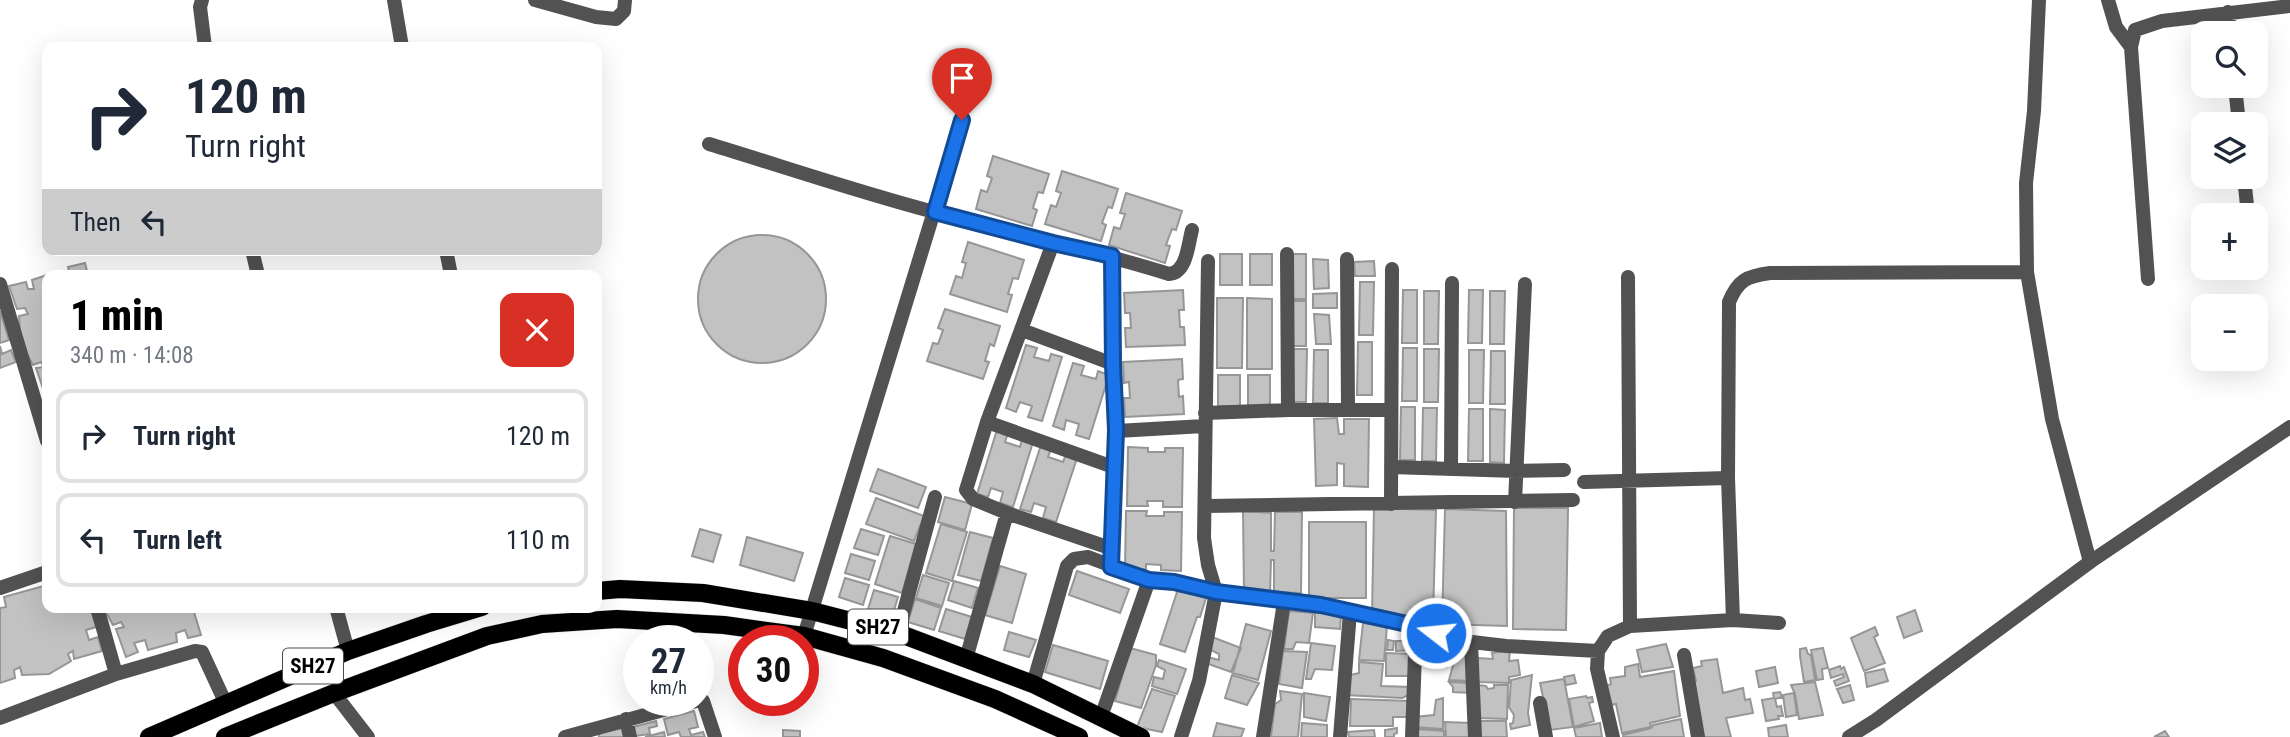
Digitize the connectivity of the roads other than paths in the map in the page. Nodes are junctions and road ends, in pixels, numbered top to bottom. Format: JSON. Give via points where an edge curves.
{"nodes":[{"id":1,"x":202,"y":0,"type":"edge"},
{"id":2,"x":394,"y":0,"type":"edge"},
{"id":3,"x":536,"y":0,"type":"edge"},
{"id":4,"x":625,"y":0,"type":"edge"},
{"id":5,"x":2039,"y":0,"type":"edge"},
{"id":6,"x":2108,"y":0,"type":"edge"},
{"id":7,"x":2273,"y":4,"type":"edge"},
{"id":8,"x":2290,"y":6,"type":"edge"},
{"id":9,"x":2228,"y":12,"type":"junction"},
{"id":10,"x":2229,"y":21,"type":"edge"},
{"id":11,"x":204,"y":42,"type":"edge"},
{"id":12,"x":401,"y":42,"type":"edge"},
{"id":13,"x":2131,"y":47,"type":"junction"},
{"id":14,"x":962,"y":120,"type":"dead end"},
{"id":15,"x":709,"y":144,"type":"dead end"},
{"id":16,"x":935,"y":212,"type":"junction"},
{"id":17,"x":1192,"y":230,"type":"dead end"},
{"id":18,"x":1053,"y":243,"type":"junction"},
{"id":19,"x":1287,"y":254,"type":"dead end"},
{"id":20,"x":1112,"y":256,"type":"junction"},
{"id":21,"x":1347,"y":259,"type":"dead end"},
{"id":22,"x":1208,"y":261,"type":"dead end"},
{"id":23,"x":1391,"y":269,"type":"dead end"},
{"id":24,"x":2027,"y":272,"type":"junction"},
{"id":25,"x":1628,"y":277,"type":"dead end"},
{"id":26,"x":2148,"y":279,"type":"dead end"},
{"id":27,"x":1452,"y":283,"type":"dead end"},
{"id":28,"x":0,"y":284,"type":"edge"},
{"id":29,"x":1525,"y":284,"type":"dead end"},
{"id":30,"x":1022,"y":330,"type":"junction"},
{"id":31,"x":1113,"y":364,"type":"junction"},
{"id":32,"x":42,"y":406,"type":"edge"},
{"id":33,"x":1348,"y":409,"type":"junction"},
{"id":34,"x":1288,"y":410,"type":"junction"},
{"id":35,"x":1391,"y":410,"type":"junction"},
{"id":36,"x":1205,"y":419,"type":"junction"},
{"id":37,"x":987,"y":422,"type":"junction"},
{"id":38,"x":2290,"y":427,"type":"edge"},
{"id":39,"x":1116,"y":430,"type":"junction"},
{"id":40,"x":1391,"y":467,"type":"junction"},
{"id":41,"x":1116,"y":468,"type":"junction"},
{"id":42,"x":1451,"y":469,"type":"junction"},
{"id":43,"x":1564,"y":470,"type":"dead end"},
{"id":44,"x":1516,"y":471,"type":"junction"},
{"id":45,"x":1728,"y":478,"type":"junction"},
{"id":46,"x":1629,"y":479,"type":"junction"},
{"id":47,"x":1584,"y":482,"type":"dead end"},
{"id":48,"x":935,"y":497,"type":"dead end"},
{"id":49,"x":1573,"y":500,"type":"dead end"},
{"id":50,"x":1514,"y":502,"type":"junction"},
{"id":51,"x":1391,"y":504,"type":"junction"},
{"id":52,"x":1205,"y":506,"type":"junction"},
{"id":53,"x":1007,"y":513,"type":"junction"},
{"id":54,"x":1113,"y":549,"type":"junction"},
{"id":55,"x":2090,"y":562,"type":"junction"},
{"id":56,"x":1111,"y":567,"type":"junction"},
{"id":57,"x":42,"y":574,"type":"edge"},
{"id":58,"x":1149,"y":580,"type":"junction"},
{"id":59,"x":0,"y":588,"type":"edge"},
{"id":60,"x":602,"y":590,"type":"edge"},
{"id":61,"x":1216,"y":592,"type":"junction"},
{"id":62,"x":1284,"y":602,"type":"junction"},
{"id":63,"x":812,"y":611,"type":"junction"},
{"id":64,"x":1350,"y":612,"type":"junction"},
{"id":65,"x":99,"y":613,"type":"edge"},
{"id":66,"x":338,"y":613,"type":"edge"},
{"id":67,"x":462,"y":613,"type":"edge"},
{"id":68,"x":1733,"y":620,"type":"junction"},
{"id":69,"x":1779,"y":623,"type":"dead end"},
{"id":70,"x":808,"y":625,"type":"edge"},
{"id":71,"x":728,"y":626,"type":"edge"},
{"id":72,"x":1416,"y":626,"type":"junction"},
{"id":73,"x":1630,"y":626,"type":"junction"},
{"id":74,"x":898,"y":632,"type":"junction"},
{"id":75,"x":819,"y":640,"type":"edge"},
{"id":76,"x":1471,"y":642,"type":"junction"},
{"id":77,"x":348,"y":651,"type":"junction"},
{"id":78,"x":1598,"y":651,"type":"junction"},
{"id":79,"x":1684,"y":655,"type":"dead end"},
{"id":80,"x":966,"y":659,"type":"junction"},
{"id":81,"x":116,"y":674,"type":"junction"},
{"id":82,"x":1033,"y":684,"type":"junction"},
{"id":83,"x":334,"y":692,"type":"junction"},
{"id":84,"x":1539,"y":703,"type":"dead end"},
{"id":85,"x":226,"y":704,"type":"junction"},
{"id":86,"x":1101,"y":717,"type":"junction"},
{"id":87,"x":0,"y":718,"type":"edge"},
{"id":88,"x":626,"y":719,"type":"junction"},
{"id":89,"x":149,"y":737,"type":"edge"},
{"id":90,"x":225,"y":737,"type":"edge"},
{"id":91,"x":368,"y":737,"type":"edge"},
{"id":92,"x":565,"y":737,"type":"edge"},
{"id":93,"x":630,"y":737,"type":"edge"},
{"id":94,"x":715,"y":737,"type":"edge"},
{"id":95,"x":1079,"y":737,"type":"edge"},
{"id":96,"x":1141,"y":737,"type":"edge"},
{"id":97,"x":1181,"y":737,"type":"edge"},
{"id":98,"x":1263,"y":737,"type":"edge"},
{"id":99,"x":1340,"y":737,"type":"edge"},
{"id":100,"x":1412,"y":737,"type":"edge"},
{"id":101,"x":1475,"y":737,"type":"edge"},
{"id":102,"x":1546,"y":737,"type":"edge"},
{"id":103,"x":1613,"y":737,"type":"edge"},
{"id":104,"x":1698,"y":737,"type":"edge"},
{"id":105,"x":1849,"y":737,"type":"edge"}],
"edges":[{"from":1,"to":11,"type":"street"},
{"from":2,"to":12,"type":"street"},
{"from":3,"to":4,"type":"street","via":[[616,19],[624,11]]},
{"from":5,"to":24,"type":"street","via":[[2026,183]]},
{"from":6,"to":13,"type":"street","via":[[2116,27]]},
{"from":7,"to":8,"type":"street"},
{"from":7,"to":9,"type":"street"},
{"from":9,"to":10,"type":"street"},
{"from":9,"to":13,"type":"street","via":[[2148,24],[2135,30]]},
{"from":13,"to":26,"type":"street"},
{"from":14,"to":16,"type":"street"},
{"from":15,"to":16,"type":"street"},
{"from":16,"to":18,"type":"street"},
{"from":16,"to":63,"type":"street"},
{"from":17,"to":20,"type":"street","via":[[1182,267],[1175,273]]},
{"from":18,"to":20,"type":"street"},
{"from":18,"to":30,"type":"street"},
{"from":19,"to":34,"type":"street"},
{"from":20,"to":31,"type":"street"},
{"from":21,"to":33,"type":"street"},
{"from":22,"to":36,"type":"street"},
{"from":23,"to":35,"type":"street"},
{"from":24,"to":45,"type":"street","via":[[1770,273],[1752,275],[1735,286],[1729,302]]},
{"from":24,"to":55,"type":"street","via":[[2052,419]]},
{"from":25,"to":46,"type":"street"},
{"from":27,"to":42,"type":"street"},
{"from":28,"to":32,"type":"street"},
{"from":29,"to":44,"type":"street"},
{"from":30,"to":31,"type":"street"},
{"from":30,"to":37,"type":"street"},
{"from":31,"to":39,"type":"street"},
{"from":33,"to":34,"type":"street"},
{"from":33,"to":35,"type":"street"},
{"from":34,"to":36,"type":"street"},
{"from":35,"to":40,"type":"street"},
{"from":36,"to":39,"type":"street"},
{"from":36,"to":52,"type":"street"},
{"from":37,"to":41,"type":"street"},
{"from":37,"to":53,"type":"street","via":[[966,490],[973,499]]},
{"from":38,"to":55,"type":"street"},
{"from":39,"to":41,"type":"street"},
{"from":40,"to":42,"type":"street"},
{"from":40,"to":51,"type":"street"},
{"from":41,"to":54,"type":"street"},
{"from":42,"to":44,"type":"street"},
{"from":43,"to":44,"type":"street"},
{"from":44,"to":50,"type":"street"},
{"from":45,"to":46,"type":"street"},
{"from":45,"to":68,"type":"street"},
{"from":46,"to":47,"type":"street"},
{"from":46,"to":73,"type":"street"},
{"from":48,"to":74,"type":"street"},
{"from":49,"to":50,"type":"street"},
{"from":50,"to":51,"type":"street"},
{"from":51,"to":52,"type":"street"},
{"from":52,"to":61,"type":"street","via":[[1204,538]]},
{"from":53,"to":54,"type":"street"},
{"from":53,"to":80,"type":"street"},
{"from":54,"to":56,"type":"street"},
{"from":55,"to":105,"type":"street"},
{"from":56,"to":58,"type":"street"},
{"from":56,"to":82,"type":"street","via":[[1088,557],[1074,559],[1068,566]]},
{"from":57,"to":59,"type":"street"},
{"from":58,"to":61,"type":"street"},
{"from":58,"to":86,"type":"street"},
{"from":60,"to":63,"type":"main road","number":"SH27","via":[[703,593]]},
{"from":61,"to":62,"type":"street"},
{"from":61,"to":97,"type":"street","via":[[1199,681]]},
{"from":62,"to":64,"type":"street"},
{"from":62,"to":98,"type":"street"},
{"from":63,"to":70,"type":"street"},
{"from":63,"to":74,"type":"main road","number":"SH27"},
{"from":64,"to":72,"type":"street"},
{"from":64,"to":99,"type":"street"},
{"from":65,"to":81,"type":"street"},
{"from":66,"to":77,"type":"street"},
{"from":67,"to":77,"type":"main road","number":"SH27"},
{"from":68,"to":69,"type":"street"},
{"from":68,"to":73,"type":"street"},
{"from":71,"to":83,"type":"main road","number":"SH27","via":[[617,618],[542,624],[487,636]]},
{"from":72,"to":76,"type":"street"},
{"from":72,"to":100,"type":"street"},
{"from":73,"to":78,"type":"street","via":[[1608,636]]},
{"from":74,"to":80,"type":"main road","number":"SH27"},
{"from":75,"to":95,"type":"main road","number":"SH27","via":[[995,699]]},
{"from":76,"to":78,"type":"street"},
{"from":76,"to":101,"type":"street"},
{"from":77,"to":85,"type":"main road","number":"SH27"},
{"from":78,"to":103,"type":"street","via":[[1597,669]]},
{"from":79,"to":104,"type":"street"},
{"from":80,"to":82,"type":"main road","number":"SH27"},
{"from":81,"to":85,"type":"street","via":[[187,652],[202,652]]},
{"from":81,"to":87,"type":"street"},
{"from":82,"to":86,"type":"main road","number":"SH27"},
{"from":83,"to":90,"type":"main road","number":"SH27"},
{"from":83,"to":91,"type":"street"},
{"from":84,"to":102,"type":"street"},
{"from":85,"to":89,"type":"main road","number":"SH27"},
{"from":86,"to":96,"type":"main road","number":"SH27"},
{"from":88,"to":92,"type":"street"},
{"from":88,"to":93,"type":"street"},
{"from":88,"to":94,"type":"street","via":[[703,701]]}]}
